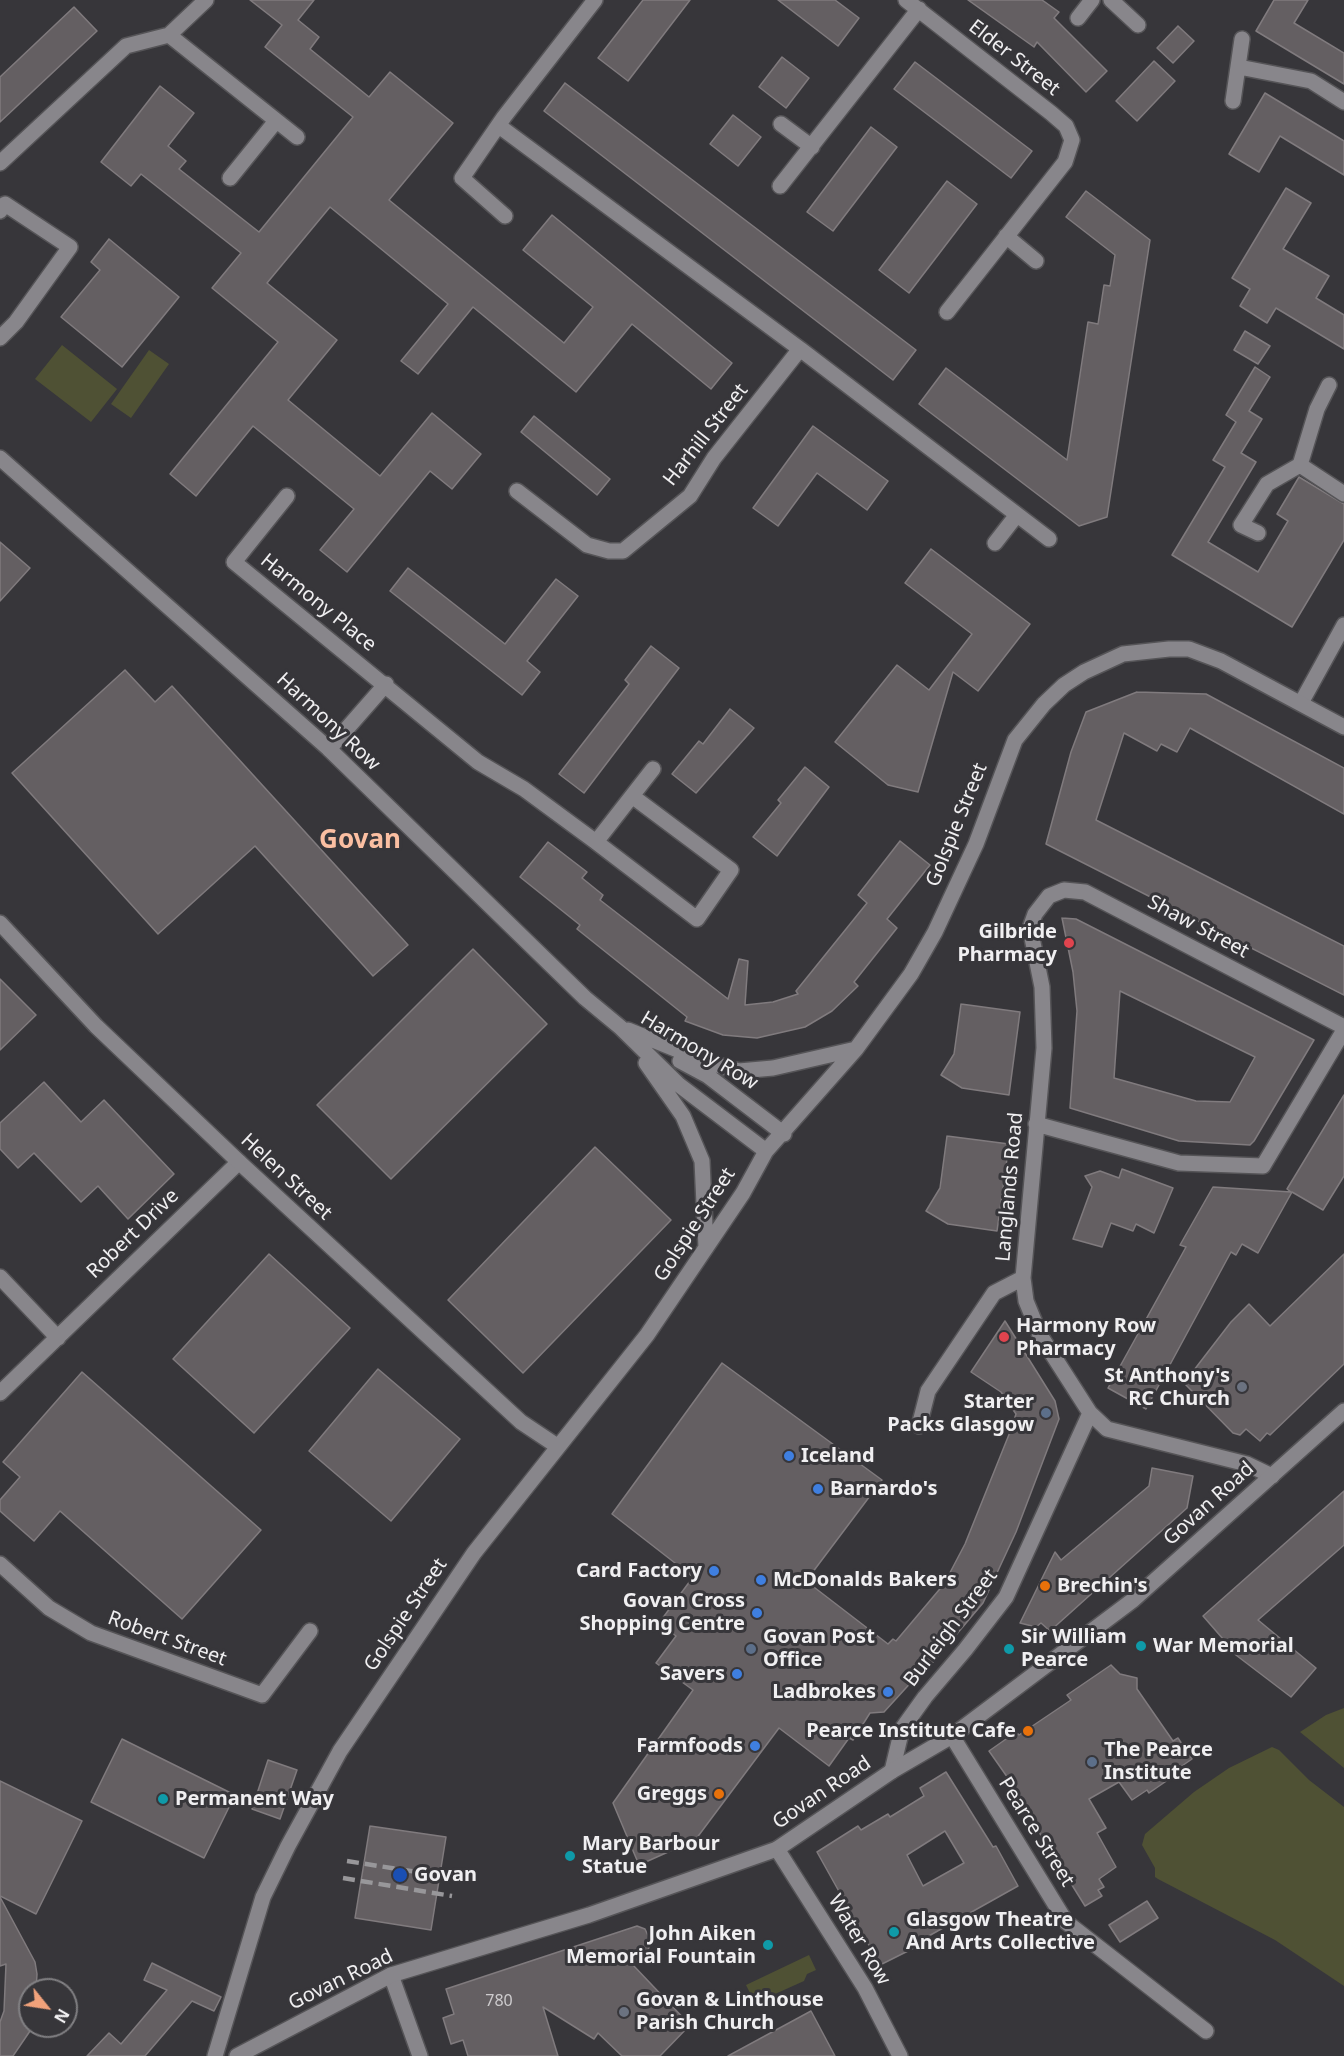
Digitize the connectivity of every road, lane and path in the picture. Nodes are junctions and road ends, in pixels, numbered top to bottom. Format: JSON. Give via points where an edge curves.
{"nodes":[{"id":1,"x":206,"y":0,"type":"edge"},
{"id":2,"x":595,"y":0,"type":"edge"},
{"id":3,"x":1092,"y":0,"type":"edge"},
{"id":4,"x":1111,"y":0,"type":"edge"},
{"id":5,"x":913,"y":5,"type":"edge"},
{"id":6,"x":1078,"y":18,"type":"dead end"},
{"id":7,"x":1137,"y":25,"type":"dead end"},
{"id":8,"x":170,"y":35,"type":"junction"},
{"id":9,"x":1242,"y":39,"type":"dead end"},
{"id":10,"x":1239,"y":67,"type":"junction"},
{"id":11,"x":1233,"y":100,"type":"dead end"},
{"id":12,"x":1344,"y":102,"type":"edge"},
{"id":13,"x":276,"y":121,"type":"junction"},
{"id":14,"x":781,"y":124,"type":"dead end"},
{"id":15,"x":499,"y":126,"type":"junction"},
{"id":16,"x":297,"y":137,"type":"dead end"},
{"id":17,"x":812,"y":147,"type":"junction"},
{"id":18,"x":0,"y":163,"type":"edge"},
{"id":19,"x":230,"y":178,"type":"dead end"},
{"id":20,"x":780,"y":186,"type":"dead end"},
{"id":21,"x":0,"y":211,"type":"edge"},
{"id":22,"x":505,"y":216,"type":"dead end"},
{"id":23,"x":1006,"y":236,"type":"junction"},
{"id":24,"x":1036,"y":261,"type":"dead end"},
{"id":25,"x":947,"y":312,"type":"dead end"},
{"id":26,"x":0,"y":338,"type":"edge"},
{"id":27,"x":800,"y":349,"type":"junction"},
{"id":28,"x":1329,"y":385,"type":"dead end"},
{"id":29,"x":0,"y":458,"type":"edge"},
{"id":30,"x":1300,"y":465,"type":"junction"},
{"id":31,"x":518,"y":491,"type":"dead end"},
{"id":32,"x":1344,"y":494,"type":"edge"},
{"id":33,"x":287,"y":496,"type":"dead end"},
{"id":34,"x":1016,"y":516,"type":"junction"},
{"id":35,"x":1258,"y":533,"type":"dead end"},
{"id":36,"x":1049,"y":539,"type":"dead end"},
{"id":37,"x":995,"y":543,"type":"dead end"},
{"id":38,"x":1344,"y":625,"type":"edge"},
{"id":39,"x":386,"y":684,"type":"junction"},
{"id":40,"x":1300,"y":703,"type":"junction"},
{"id":41,"x":1344,"y":727,"type":"edge"},
{"id":42,"x":329,"y":749,"type":"junction"},
{"id":43,"x":653,"y":769,"type":"dead end"},
{"id":44,"x":632,"y":796,"type":"junction"},
{"id":45,"x":596,"y":842,"type":"junction"},
{"id":46,"x":1035,"y":914,"type":"joint"},
{"id":47,"x":0,"y":923,"type":"edge"},
{"id":48,"x":620,"y":1027,"type":"junction"},
{"id":49,"x":1344,"y":1029,"type":"edge"},
{"id":50,"x":856,"y":1049,"type":"junction"},
{"id":51,"x":1036,"y":1124,"type":"junction"},
{"id":52,"x":784,"y":1134,"type":"junction"},
{"id":53,"x":766,"y":1151,"type":"junction"},
{"id":54,"x":239,"y":1162,"type":"junction"},
{"id":55,"x":706,"y":1248,"type":"junction"},
{"id":56,"x":0,"y":1277,"type":"edge"},
{"id":57,"x":1023,"y":1278,"type":"junction"},
{"id":58,"x":58,"y":1338,"type":"junction"},
{"id":59,"x":0,"y":1393,"type":"edge"},
{"id":60,"x":1344,"y":1411,"type":"edge"},
{"id":61,"x":1090,"y":1413,"type":"junction"},
{"id":62,"x":919,"y":1426,"type":"dead end"},
{"id":63,"x":557,"y":1446,"type":"junction"},
{"id":64,"x":1272,"y":1476,"type":"junction"},
{"id":65,"x":0,"y":1564,"type":"edge"},
{"id":66,"x":310,"y":1631,"type":"dead end"},
{"id":67,"x":952,"y":1736,"type":"junction"},
{"id":68,"x":892,"y":1771,"type":"junction"},
{"id":69,"x":777,"y":1849,"type":"junction"},
{"id":70,"x":391,"y":1975,"type":"junction"},
{"id":71,"x":1206,"y":2031,"type":"dead end"},
{"id":72,"x":215,"y":2056,"type":"edge"},
{"id":73,"x":237,"y":2056,"type":"edge"},
{"id":74,"x":420,"y":2056,"type":"edge"},
{"id":75,"x":900,"y":2056,"type":"edge"}],
"edges":[{"from":1,"to":8,"type":"street"},
{"from":2,"to":15,"type":"street"},
{"from":3,"to":6,"type":"street"},
{"from":4,"to":7,"type":"street"},
{"from":5,"to":17,"type":"street"},
{"from":5,"to":23,"type":"street","name":"Elder Street","via":[[1066,126],[1072,140],[1065,162]]},
{"from":8,"to":13,"type":"street"},
{"from":8,"to":18,"type":"street","via":[[126,46]]},
{"from":9,"to":10,"type":"street"},
{"from":10,"to":11,"type":"street"},
{"from":10,"to":12,"type":"street","via":[[1311,81]]},
{"from":13,"to":16,"type":"street"},
{"from":13,"to":19,"type":"street"},
{"from":14,"to":17,"type":"street"},
{"from":15,"to":22,"type":"street","via":[[462,178]]},
{"from":15,"to":27,"type":"street"},
{"from":17,"to":20,"type":"street"},
{"from":21,"to":26,"type":"street","via":[[5,204],[70,247]]},
{"from":23,"to":24,"type":"street"},
{"from":23,"to":25,"type":"street"},
{"from":27,"to":31,"type":"street","name":"Harhill Street","via":[[714,458],[690,496],[623,551],[587,545]]},
{"from":27,"to":34,"type":"street"},
{"from":28,"to":30,"type":"street","via":[[1317,409]]},
{"from":29,"to":42,"type":"street","name":"Harmony Row"},
{"from":30,"to":32,"type":"street"},
{"from":30,"to":35,"type":"street","via":[[1267,484],[1241,525]]},
{"from":33,"to":39,"type":"street","name":"Harmony Place","via":[[234,562]]},
{"from":34,"to":36,"type":"street"},
{"from":34,"to":37,"type":"street"},
{"from":38,"to":40,"type":"street"},
{"from":39,"to":42,"type":"street"},
{"from":39,"to":45,"type":"street","name":"Harmony Place","via":[[478,762],[524,789]]},
{"from":40,"to":41,"type":"street","name":"Golspie Street"},
{"from":40,"to":50,"type":"street","name":"Golspie Street","via":[[1221,661],[1189,650],[1123,654],[1064,685],[1015,740],[976,844],[935,932],[911,974]]},
{"from":42,"to":48,"type":"street","name":"Harmony Row","via":[[585,998]]},
{"from":43,"to":44,"type":"street"},
{"from":44,"to":45,"type":"street"},
{"from":44,"to":45,"type":"street","name":"Harmony Place","via":[[731,870],[697,919]]},
{"from":46,"to":49,"type":"street","name":"Shaw Street","via":[[1049,896],[1064,890],[1085,892]]},
{"from":46,"to":51,"type":"street","name":"Langlands Road","via":[[1030,928],[1042,987],[1044,1048]]},
{"from":47,"to":54,"type":"street","name":"Helen Street","via":[[96,1026]]},
{"from":48,"to":50,"type":"street","name":"Harmony Row","via":[[710,1064],[739,1071],[773,1068]]},
{"from":48,"to":52,"type":"street","name":"Harmony Row","via":[[708,1076]]},
{"from":48,"to":53,"type":"street","name":"Harmony Row","via":[[680,1085]]},
{"from":48,"to":55,"type":"street","name":"Harmony Row","via":[[675,1102],[691,1132],[702,1161]]},
{"from":49,"to":51,"type":"street","via":[[1263,1166],[1179,1163]]},
{"from":50,"to":52,"type":"street","name":"Golspie Street"},
{"from":51,"to":57,"type":"street","name":"Langlands Road"},
{"from":52,"to":53,"type":"street","name":"Golspie Street"},
{"from":53,"to":55,"type":"street","name":"Golspie Street"},
{"from":54,"to":58,"type":"street","name":"Robert Drive"},
{"from":54,"to":63,"type":"street","name":"Helen Street","via":[[521,1422]]},
{"from":55,"to":63,"type":"street","name":"Golspie Street","via":[[647,1335]]},
{"from":56,"to":58,"type":"street"},
{"from":57,"to":61,"type":"street","via":[[1026,1301],[1040,1335]]},
{"from":57,"to":62,"type":"street","name":"Langlands Road","via":[[994,1293],[928,1391]]},
{"from":58,"to":59,"type":"street","name":"Robert Drive"},
{"from":60,"to":64,"type":"street","name":"Govan Road"},
{"from":61,"to":64,"type":"street","via":[[1107,1429],[1247,1464]]},
{"from":61,"to":68,"type":"street","name":"Burleigh Street","via":[[1006,1597],[902,1729]]},
{"from":63,"to":72,"type":"street","name":"Golspie Street","via":[[474,1553],[324,1780],[263,1897]]},
{"from":64,"to":67,"type":"street","name":"Govan Road","via":[[1133,1600]]},
{"from":65,"to":66,"type":"street","name":"Robert Street","via":[[49,1608],[91,1633],[262,1695]]},
{"from":67,"to":68,"type":"street","name":"Govan Road"},
{"from":67,"to":71,"type":"street","name":"Pearce Street","via":[[1066,1922]]},
{"from":68,"to":69,"type":"street","name":"Govan Road"},
{"from":69,"to":70,"type":"street","name":"Govan Road","via":[[589,1915]]},
{"from":69,"to":75,"type":"street","name":"Water Row","via":[[865,1988]]},
{"from":70,"to":73,"type":"street","name":"Govan Road"},
{"from":70,"to":74,"type":"street"}]}
